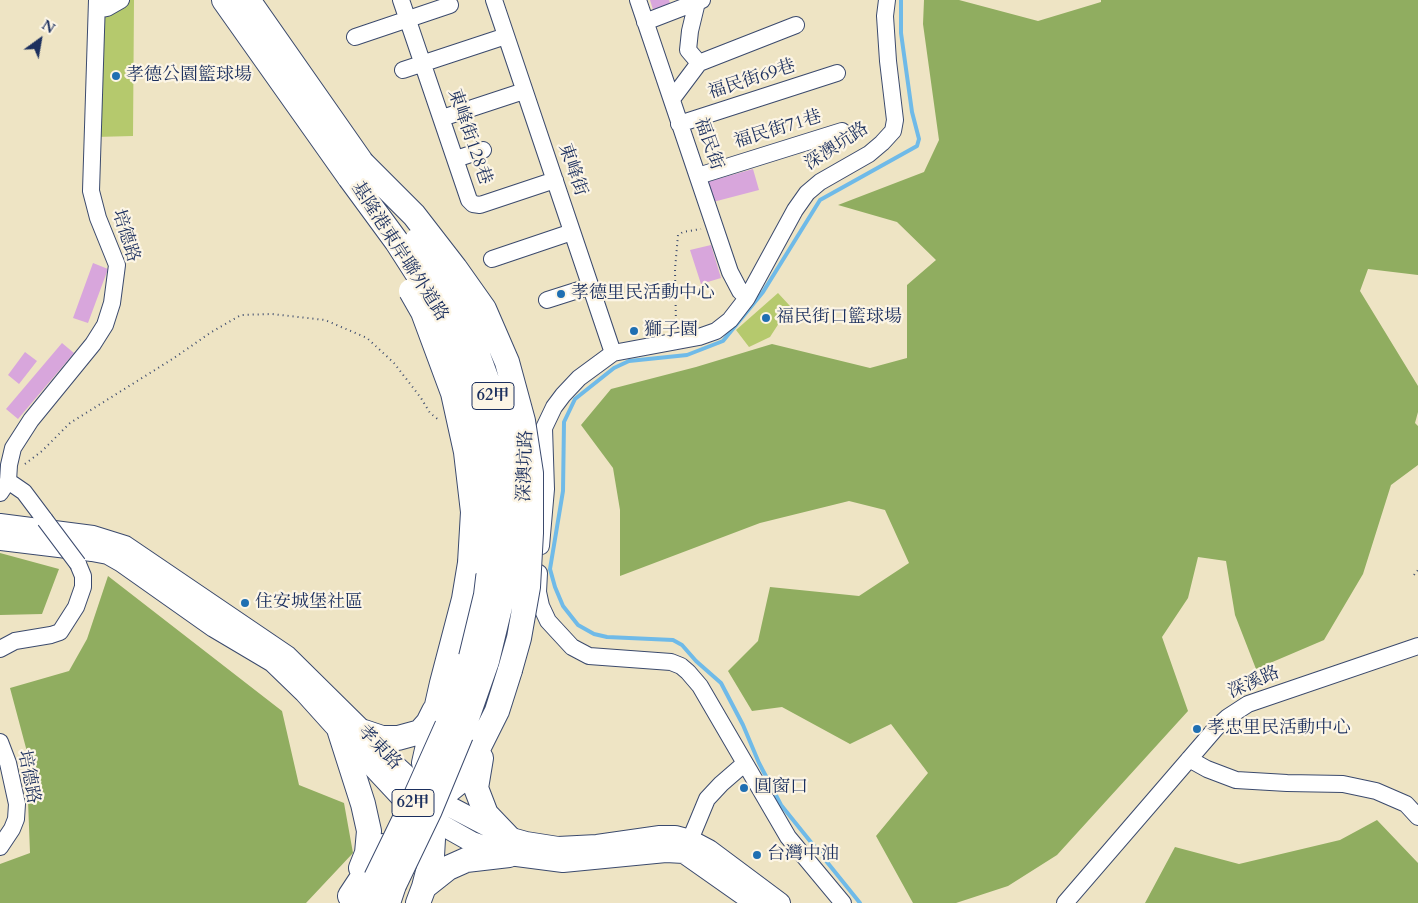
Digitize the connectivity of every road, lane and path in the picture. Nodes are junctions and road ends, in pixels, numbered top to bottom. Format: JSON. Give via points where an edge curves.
{"nodes":[{"id":1,"x":120,"y":0,"type":"edge"},
{"id":2,"x":224,"y":0,"type":"edge"},
{"id":3,"x":248,"y":0,"type":"edge"},
{"id":4,"x":401,"y":0,"type":"edge"},
{"id":5,"x":494,"y":0,"type":"edge"},
{"id":6,"x":638,"y":0,"type":"edge"},
{"id":7,"x":887,"y":0,"type":"edge"},
{"id":8,"x":699,"y":1,"type":"edge"},
{"id":9,"x":97,"y":5,"type":"edge"},
{"id":10,"x":450,"y":5,"type":"dead end"},
{"id":11,"x":408,"y":20,"type":"junction"},
{"id":12,"x":646,"y":22,"type":"junction"},
{"id":13,"x":796,"y":25,"type":"dead end"},
{"id":14,"x":506,"y":36,"type":"junction"},
{"id":15,"x":355,"y":37,"type":"dead end"},
{"id":16,"x":698,"y":63,"type":"junction"},
{"id":17,"x":423,"y":64,"type":"junction"},
{"id":18,"x":403,"y":70,"type":"dead end"},
{"id":19,"x":837,"y":73,"type":"dead end"},
{"id":20,"x":524,"y":91,"type":"junction"},
{"id":21,"x":672,"y":99,"type":"junction"},
{"id":22,"x":442,"y":118,"type":"junction"},
{"id":23,"x":680,"y":124,"type":"junction"},
{"id":24,"x":842,"y":131,"type":"dead end"},
{"id":25,"x":483,"y":150,"type":"dead end"},
{"id":26,"x":456,"y":159,"type":"junction"},
{"id":27,"x":356,"y":170,"type":"junction"},
{"id":28,"x":698,"y":176,"type":"junction"},
{"id":29,"x":555,"y":180,"type":"junction"},
{"id":30,"x":715,"y":227,"type":"junction"},
{"id":31,"x":572,"y":232,"type":"junction"},
{"id":32,"x":492,"y":259,"type":"dead end"},
{"id":33,"x":591,"y":286,"type":"junction"},
{"id":34,"x":747,"y":298,"type":"junction"},
{"id":35,"x":547,"y":300,"type":"dead end"},
{"id":36,"x":676,"y":341,"type":"junction"},
{"id":37,"x":613,"y":353,"type":"junction"},
{"id":38,"x":446,"y":426,"type":"dead end"},
{"id":39,"x":4,"y":487,"type":"edge"},
{"id":40,"x":0,"y":524,"type":"edge"},
{"id":41,"x":0,"y":540,"type":"edge"},
{"id":42,"x":1418,"y":570,"type":"edge"},
{"id":43,"x":1414,"y":574,"type":"dead end"},
{"id":44,"x":1418,"y":646,"type":"edge"},
{"id":45,"x":0,"y":649,"type":"edge"},
{"id":46,"x":442,"y":683,"type":"junction"},
{"id":47,"x":497,"y":711,"type":"junction"},
{"id":48,"x":340,"y":732,"type":"junction"},
{"id":49,"x":364,"y":732,"type":"junction"},
{"id":50,"x":0,"y":742,"type":"edge"},
{"id":51,"x":1189,"y":759,"type":"junction"},
{"id":52,"x":744,"y":764,"type":"junction"},
{"id":53,"x":424,"y":804,"type":"junction"},
{"id":54,"x":1418,"y":817,"type":"edge"},
{"id":55,"x":690,"y":840,"type":"junction"},
{"id":56,"x":509,"y":846,"type":"junction"},
{"id":57,"x":0,"y":847,"type":"edge"},
{"id":58,"x":386,"y":889,"type":"edge"},
{"id":59,"x":421,"y":895,"type":"edge"},
{"id":60,"x":355,"y":901,"type":"edge"},
{"id":61,"x":755,"y":903,"type":"edge"},
{"id":62,"x":780,"y":903,"type":"edge"},
{"id":63,"x":843,"y":903,"type":"edge"},
{"id":64,"x":1065,"y":903,"type":"edge"}],
"edges":[{"from":1,"to":9,"type":"street","via":[[107,8]]},
{"from":2,"to":27,"type":"highway","name":"基隆港東岸聯外道路","number":"62甲"},
{"from":3,"to":27,"type":"highway","name":"基隆港東岸聯外道路","number":"62甲"},
{"from":4,"to":11,"type":"street","name":"東峰街128巷"},
{"from":5,"to":14,"type":"street","name":"東峰街"},
{"from":6,"to":12,"type":"street","name":"福民街"},
{"from":7,"to":34,"type":"street","name":"深澳坑路","via":[[885,16],[895,120],[893,131],[869,154],[807,193]]},
{"from":8,"to":12,"type":"street"},
{"from":8,"to":16,"type":"street","via":[[688,50]]},
{"from":9,"to":39,"type":"street","name":"培德路","via":[[91,192],[117,265],[112,303],[105,325],[93,344],[31,420],[13,448]]},
{"from":10,"to":11,"type":"street"},
{"from":11,"to":15,"type":"street"},
{"from":11,"to":17,"type":"street","name":"東峰街128巷"},
{"from":12,"to":21,"type":"street","name":"福民街"},
{"from":13,"to":16,"type":"street"},
{"from":14,"to":17,"type":"street"},
{"from":14,"to":20,"type":"street","name":"東峰街"},
{"from":16,"to":21,"type":"street"},
{"from":17,"to":18,"type":"street"},
{"from":17,"to":22,"type":"street","name":"東峰街128巷"},
{"from":19,"to":23,"type":"street","name":"福民街69巷"},
{"from":20,"to":22,"type":"street"},
{"from":20,"to":29,"type":"street","name":"東峰街"},
{"from":21,"to":23,"type":"street","name":"福民街"},
{"from":22,"to":26,"type":"street","name":"東峰街128巷"},
{"from":23,"to":28,"type":"street","name":"福民街"},
{"from":24,"to":28,"type":"street","name":"福民街71巷"},
{"from":25,"to":26,"type":"street"},
{"from":26,"to":29,"type":"street","name":"東峰街128巷","via":[[473,204],[480,205]]},
{"from":27,"to":46,"type":"highway","bridge":true,"via":[[423,312],[453,393],[466,452],[473,512],[470,562]]},
{"from":27,"to":47,"type":"highway","bridge":true,"via":[[414,215],[484,309],[507,362],[523,421],[531,473],[528,587],[519,638]]},
{"from":27,"to":58,"type":"highway","name":"基隆港東岸聯外道路","number":"62甲","bridge":true,"via":[[413,234],[466,322],[495,402],[511,494],[507,578],[430,810]]},
{"from":28,"to":30,"type":"street","name":"福民街"},
{"from":29,"to":31,"type":"street","name":"東峰街"},
{"from":30,"to":34,"type":"street","name":"福民街","via":[[730,272]]},
{"from":30,"to":36,"type":"path","via":[[683,232],[678,236]]},
{"from":31,"to":32,"type":"street"},
{"from":31,"to":33,"type":"street","name":"東峰街"},
{"from":33,"to":35,"type":"street"},
{"from":33,"to":37,"type":"street","name":"東峰街"},
{"from":34,"to":36,"type":"street","name":"深澳坑路","via":[[730,320],[716,331]]},
{"from":36,"to":37,"type":"street","name":"深澳坑路"},
{"from":37,"to":52,"type":"street","name":"深澳坑路","via":[[562,395],[544,428],[546,489],[538,576],[541,606],[558,634],[589,656],[671,662],[681,666],[700,686]]},
{"from":38,"to":39,"type":"path","via":[[430,413],[394,363],[367,338],[325,320],[272,314],[241,315],[70,423],[42,452],[17,470]]},
{"from":39,"to":45,"type":"street","bridge":true,"via":[[24,492],[78,564],[83,587],[76,607],[60,632],[15,641]]},
{"from":40,"to":49,"type":"main road","name":"孝東路","via":[[93,536],[125,546],[287,656]]},
{"from":41,"to":48,"type":"main road","name":"孝東路","via":[[108,554],[214,627],[273,662]]},
{"from":42,"to":43,"type":"path"},
{"from":44,"to":51,"type":"street","name":"深溪路","via":[[1248,704],[1228,717]]},
{"from":46,"to":49,"type":"highway","via":[[428,723],[420,732],[398,738],[382,738]]},
{"from":46,"to":53,"type":"highway"},
{"from":47,"to":53,"type":"highway","via":[[463,779]]},
{"from":47,"to":56,"type":"highway","via":[[481,756],[476,788],[486,814]]},
{"from":48,"to":53,"type":"main road","name":"孝東路"},
{"from":48,"to":60,"type":"highway","via":[[368,832],[367,853]]},
{"from":49,"to":53,"type":"main road","name":"孝東路"},
{"from":50,"to":57,"type":"street","name":"培德路","via":[[17,804],[16,819]]},
{"from":51,"to":54,"type":"street","via":[[1236,780],[1343,784],[1376,792],[1406,804]]},
{"from":51,"to":64,"type":"street","name":"深溪路"},
{"from":52,"to":55,"type":"street","via":[[707,800]]},
{"from":52,"to":63,"type":"street","name":"深澳坑路","via":[[788,837]]},
{"from":53,"to":56,"type":"main road","name":"孝東路","via":[[472,842]]},
{"from":53,"to":59,"type":"highway","via":[[433,839],[432,856]]},
{"from":53,"to":60,"type":"highway","via":[[399,818]]},
{"from":55,"to":56,"type":"main road","name":"孝東路","via":[[660,836],[597,845],[558,847],[526,842]]},
{"from":55,"to":62,"type":"main road","name":"孝東路","via":[[709,850]]},
{"from":56,"to":59,"type":"highway","via":[[448,868]]},
{"from":56,"to":61,"type":"main road","name":"孝東路","via":[[563,862],[684,853]]},
{"from":58,"to":60,"type":"highway","name":"基隆港東岸聯外道路","number":"62甲"}]}
